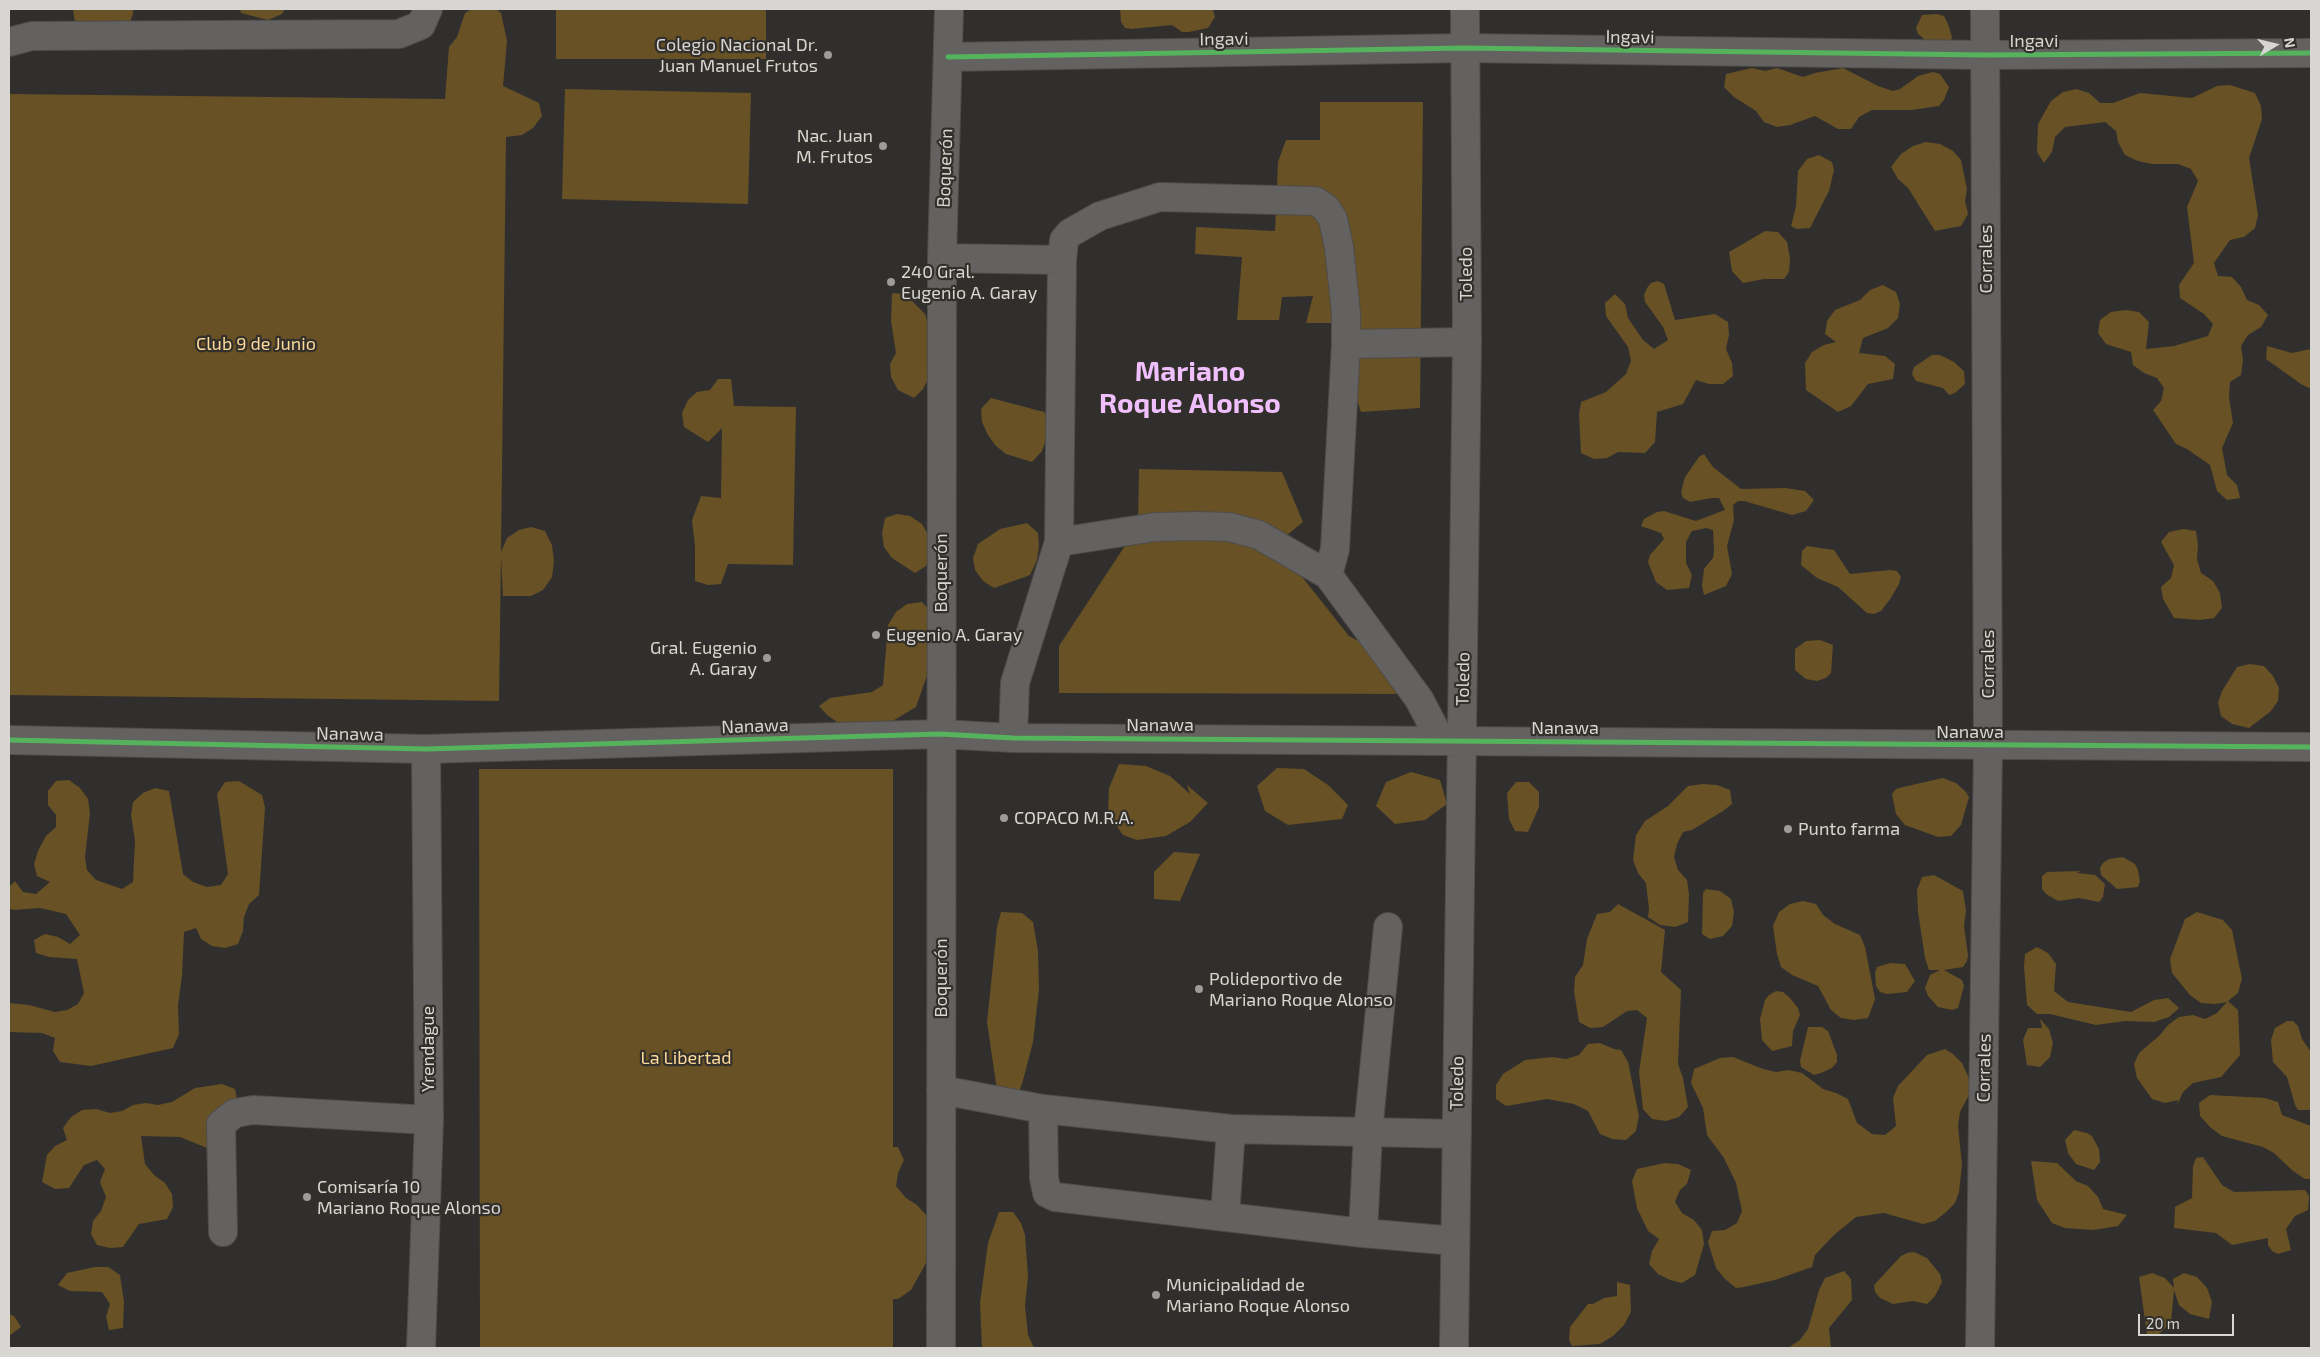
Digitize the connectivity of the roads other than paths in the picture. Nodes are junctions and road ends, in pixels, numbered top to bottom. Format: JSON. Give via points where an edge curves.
{"nodes":[{"id":1,"x":428,"y":9,"type":"edge"},
{"id":2,"x":949,"y":9,"type":"edge"},
{"id":3,"x":1465,"y":9,"type":"edge"},
{"id":4,"x":1985,"y":9,"type":"edge"},
{"id":5,"x":9,"y":42,"type":"edge"},
{"id":6,"x":1464,"y":48,"type":"junction"},
{"id":7,"x":2311,"y":53,"type":"edge"},
{"id":8,"x":1984,"y":54,"type":"junction"},
{"id":9,"x":948,"y":57,"type":"junction"},
{"id":10,"x":942,"y":258,"type":"junction"},
{"id":11,"x":1062,"y":260,"type":"junction"},
{"id":12,"x":1467,"y":342,"type":"junction"},
{"id":13,"x":1346,"y":344,"type":"junction"},
{"id":14,"x":1059,"y":542,"type":"junction"},
{"id":15,"x":1328,"y":575,"type":"junction"},
{"id":16,"x":940,"y":734,"type":"junction"},
{"id":17,"x":1013,"y":738,"type":"junction"},
{"id":18,"x":9,"y":740,"type":"edge"},
{"id":19,"x":1452,"y":741,"type":"junction"},
{"id":20,"x":1988,"y":746,"type":"junction"},
{"id":21,"x":2311,"y":747,"type":"edge"},
{"id":22,"x":426,"y":749,"type":"junction"},
{"id":23,"x":1388,"y":927,"type":"dead end"},
{"id":24,"x":941,"y":1090,"type":"junction"},
{"id":25,"x":1043,"y":1110,"type":"junction"},
{"id":26,"x":429,"y":1120,"type":"junction"},
{"id":27,"x":1231,"y":1129,"type":"junction"},
{"id":28,"x":1368,"y":1132,"type":"junction"},
{"id":29,"x":1457,"y":1134,"type":"junction"},
{"id":30,"x":1225,"y":1216,"type":"junction"},
{"id":31,"x":223,"y":1232,"type":"dead end"},
{"id":32,"x":1363,"y":1233,"type":"junction"},
{"id":33,"x":1455,"y":1241,"type":"junction"},
{"id":34,"x":420,"y":1348,"type":"edge"},
{"id":35,"x":941,"y":1348,"type":"edge"},
{"id":36,"x":1454,"y":1348,"type":"edge"},
{"id":37,"x":1980,"y":1348,"type":"edge"}],
"edges":[{"from":1,"to":5,"type":"street","via":[[421,25],[398,34],[32,36]]},
{"from":2,"to":9,"type":"street","name":"Boquerón"},
{"from":3,"to":6,"type":"street","name":"Toledo"},
{"from":4,"to":8,"type":"street","name":"Corrales"},
{"from":6,"to":8,"type":"street","name":"Ingavi"},
{"from":6,"to":9,"type":"street","name":"Ingavi"},
{"from":6,"to":12,"type":"street","name":"Toledo"},
{"from":7,"to":8,"type":"street","name":"Ingavi"},
{"from":8,"to":20,"type":"street","name":"Corrales"},
{"from":9,"to":10,"type":"street","name":"Boquerón"},
{"from":10,"to":11,"type":"street"},
{"from":10,"to":16,"type":"street","name":"Boquerón"},
{"from":11,"to":13,"type":"street","via":[[1064,240],[1070,233],[1100,216],[1160,197],[1315,201],[1326,208],[1333,219],[1346,313]]},
{"from":11,"to":14,"type":"street"},
{"from":12,"to":13,"type":"street"},
{"from":12,"to":19,"type":"street","name":"Toledo"},
{"from":13,"to":15,"type":"street","via":[[1335,549]]},
{"from":14,"to":15,"type":"street","via":[[1155,526],[1230,527],[1258,535]]},
{"from":14,"to":17,"type":"street","via":[[1015,683]]},
{"from":15,"to":19,"type":"street"},
{"from":16,"to":17,"type":"street","name":"Nanawa"},
{"from":16,"to":22,"type":"street","name":"Nanawa"},
{"from":16,"to":24,"type":"street","name":"Boquerón"},
{"from":17,"to":19,"type":"street","name":"Nanawa"},
{"from":18,"to":22,"type":"street","name":"Nanawa"},
{"from":19,"to":20,"type":"street","name":"Nanawa"},
{"from":19,"to":29,"type":"street","name":"Toledo"},
{"from":20,"to":21,"type":"street","name":"Nanawa"},
{"from":20,"to":37,"type":"street","name":"Corrales"},
{"from":22,"to":26,"type":"street","name":"Yrendague"},
{"from":23,"to":28,"type":"street"},
{"from":24,"to":25,"type":"street"},
{"from":24,"to":35,"type":"street","name":"Boquerón"},
{"from":25,"to":27,"type":"street"},
{"from":25,"to":30,"type":"street","via":[[1044,1178],[1047,1192],[1055,1197]]},
{"from":26,"to":31,"type":"street","via":[[253,1110],[235,1113],[221,1124]]},
{"from":26,"to":34,"type":"street","name":"Yrendague"},
{"from":27,"to":28,"type":"street"},
{"from":27,"to":30,"type":"street"},
{"from":28,"to":29,"type":"street"},
{"from":28,"to":32,"type":"street"},
{"from":29,"to":33,"type":"street","name":"Toledo"},
{"from":30,"to":32,"type":"street"},
{"from":32,"to":33,"type":"street"},
{"from":33,"to":36,"type":"street","name":"Toledo"}]}
